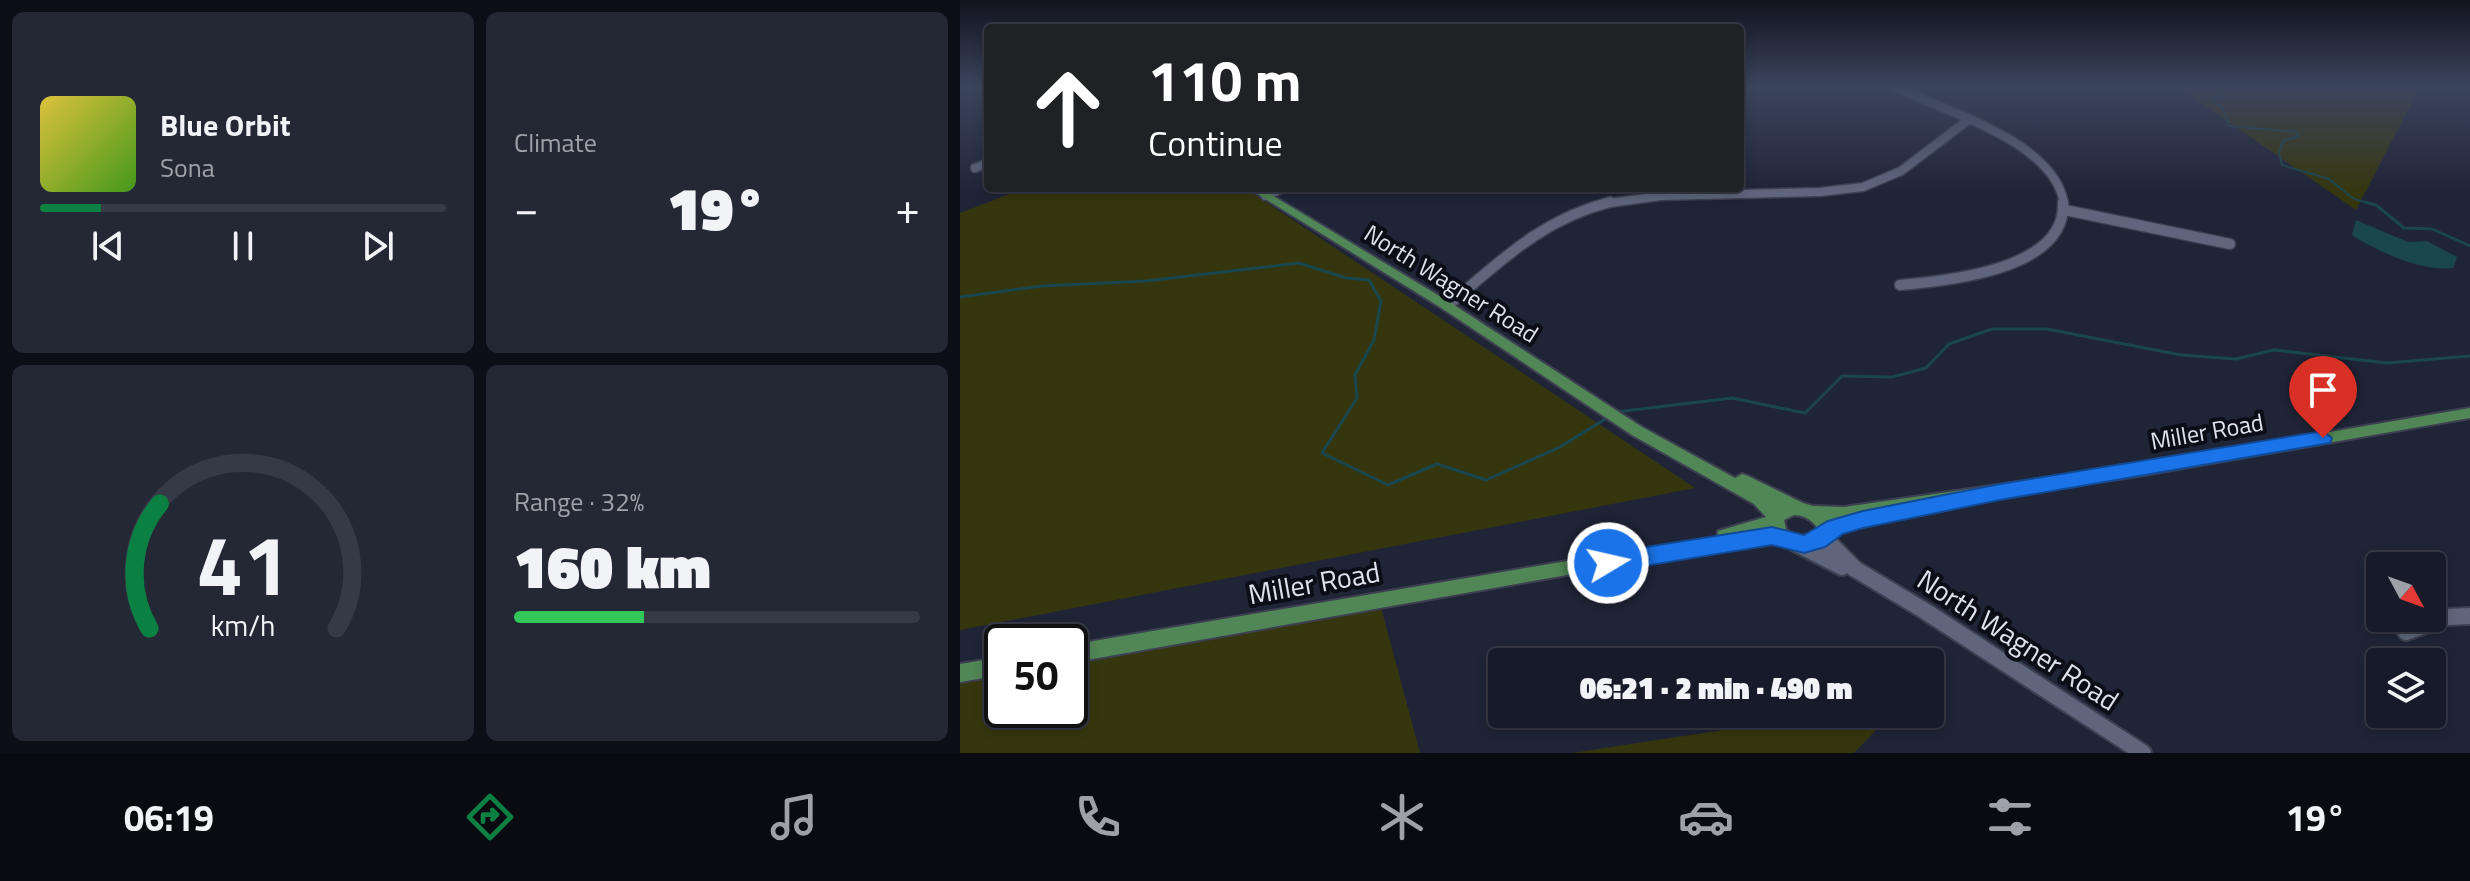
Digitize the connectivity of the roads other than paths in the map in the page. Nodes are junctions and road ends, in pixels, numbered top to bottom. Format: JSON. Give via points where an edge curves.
{"nodes":[{"id":1,"x":1965,"y":122,"type":"edge"},
{"id":2,"x":1969,"y":122,"type":"edge"},
{"id":3,"x":984,"y":165,"type":"edge"},
{"id":4,"x":975,"y":168,"type":"dead end"},
{"id":5,"x":1259,"y":192,"type":"edge"},
{"id":6,"x":1274,"y":192,"type":"edge"},
{"id":7,"x":1265,"y":196,"type":"junction"},
{"id":8,"x":2065,"y":210,"type":"junction"},
{"id":9,"x":2230,"y":244,"type":"dead end"},
{"id":10,"x":1900,"y":285,"type":"dead end"},
{"id":11,"x":1447,"y":306,"type":"junction"},
{"id":12,"x":2470,"y":413,"type":"edge"},
{"id":13,"x":1617,"y":416,"type":"junction"},
{"id":14,"x":2000,"y":492,"type":"junction"},
{"id":15,"x":1806,"y":510,"type":"junction"},
{"id":16,"x":1782,"y":529,"type":"junction"},
{"id":17,"x":1823,"y":534,"type":"junction"},
{"id":18,"x":1863,"y":575,"type":"junction"},
{"id":19,"x":2470,"y":616,"type":"edge"},
{"id":20,"x":2446,"y":617,"type":"edge"},
{"id":21,"x":1088,"y":651,"type":"edge"},
{"id":22,"x":984,"y":669,"type":"edge"},
{"id":23,"x":960,"y":673,"type":"edge"},
{"id":24,"x":2117,"y":746,"type":"edge"},
{"id":25,"x":2143,"y":753,"type":"edge"}],
"edges":[{"from":1,"to":11,"type":"street","via":[[1903,171],[1875,184],[1638,198],[1585,209],[1525,241]]},
{"from":2,"to":8,"type":"street","via":[[2048,169],[2059,185]]},
{"from":3,"to":4,"type":"street"},
{"from":5,"to":7,"type":"main road","name":"North Wagner Road"},
{"from":6,"to":7,"type":"street"},
{"from":7,"to":11,"type":"main road","name":"North Wagner Road"},
{"from":8,"to":9,"type":"street"},
{"from":8,"to":10,"type":"street","via":[[2056,232],[2030,254],[1963,278]]},
{"from":11,"to":13,"type":"main road","name":"North Wagner Road"},
{"from":12,"to":14,"type":"main road","name":"Miller Road"},
{"from":13,"to":15,"type":"main road","name":"North Wagner Road"},
{"from":13,"to":16,"type":"main road","name":"North Wagner Road","via":[[1760,500]]},
{"from":14,"to":15,"type":"main road","name":"Miller Road","via":[[1841,514]]},
{"from":14,"to":17,"type":"main road","name":"Miller Road","via":[[1863,519]]},
{"from":15,"to":16,"type":"main road","via":[[1786,510]]},
{"from":15,"to":17,"type":"main road","via":[[1825,524]]},
{"from":16,"to":17,"type":"main road","name":"Miller Road","via":[[1811,543]]},
{"from":16,"to":18,"type":"street","name":"North Wagner Road"},
{"from":16,"to":21,"type":"main road","name":"Miller Road"},
{"from":17,"to":18,"type":"street","name":"North Wagner Road","via":[[1833,553]]},
{"from":18,"to":24,"type":"street","name":"North Wagner Road","via":[[1923,610]]},
{"from":19,"to":20,"type":"street"},
{"from":22,"to":23,"type":"main road"},
{"from":24,"to":25,"type":"street","name":"North Wagner Road"}]}
